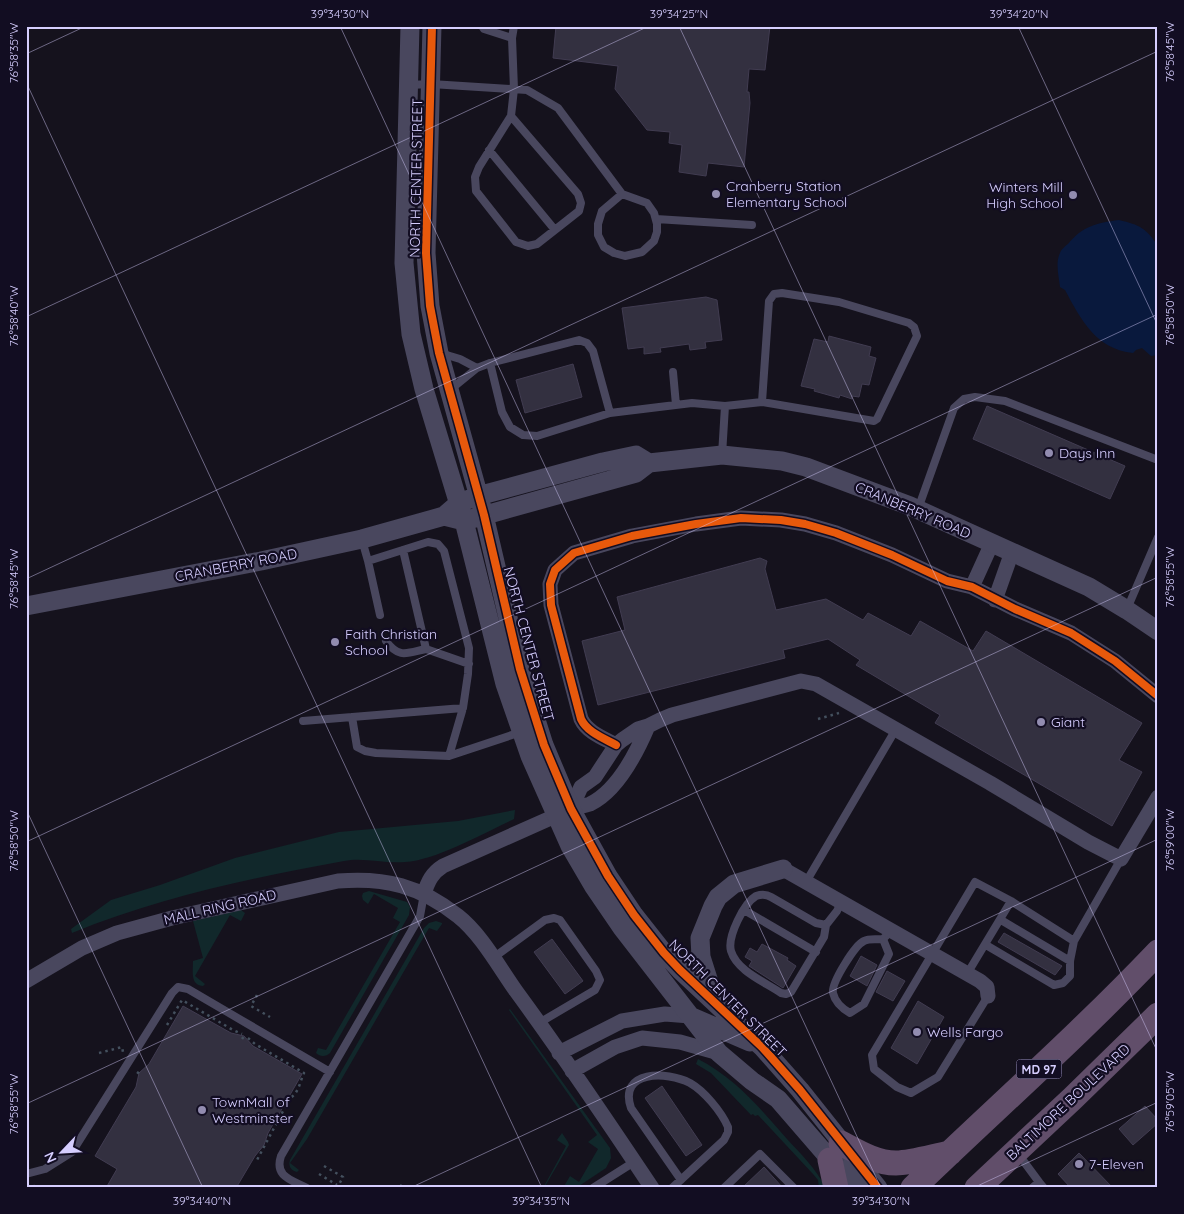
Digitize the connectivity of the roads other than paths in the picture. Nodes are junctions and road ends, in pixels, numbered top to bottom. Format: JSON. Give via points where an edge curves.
{"nodes":[{"id":1,"x":410,"y":26,"type":"edge"},
{"id":2,"x":432,"y":26,"type":"edge"},
{"id":3,"x":482,"y":26,"type":"edge"},
{"id":4,"x":514,"y":26,"type":"edge"},
{"id":5,"x":512,"y":38,"type":"junction"},
{"id":6,"x":430,"y":84,"type":"junction"},
{"id":7,"x":408,"y":85,"type":"junction"},
{"id":8,"x":514,"y":89,"type":"junction"},
{"id":9,"x":511,"y":116,"type":"junction"},
{"id":10,"x":489,"y":150,"type":"junction"},
{"id":11,"x":622,"y":194,"type":"junction"},
{"id":12,"x":656,"y":219,"type":"junction"},
{"id":13,"x":752,"y":225,"type":"dead end"},
{"id":14,"x":555,"y":230,"type":"junction"},
{"id":15,"x":439,"y":353,"type":"junction"},
{"id":16,"x":490,"y":363,"type":"junction"},
{"id":17,"x":477,"y":368,"type":"junction"},
{"id":18,"x":673,"y":372,"type":"dead end"},
{"id":19,"x":450,"y":390,"type":"junction"},
{"id":20,"x":762,"y":402,"type":"junction"},
{"id":21,"x":676,"y":405,"type":"junction"},
{"id":22,"x":725,"y":406,"type":"junction"},
{"id":23,"x":610,"y":413,"type":"junction"},
{"id":24,"x":722,"y":455,"type":"junction"},
{"id":25,"x":1158,"y":460,"type":"edge"},
{"id":26,"x":650,"y":463,"type":"junction"},
{"id":27,"x":478,"y":496,"type":"junction"},
{"id":28,"x":458,"y":503,"type":"junction"},
{"id":29,"x":918,"y":509,"type":"junction"},
{"id":30,"x":484,"y":515,"type":"junction"},
{"id":31,"x":444,"y":516,"type":"junction"},
{"id":32,"x":464,"y":521,"type":"junction"},
{"id":33,"x":1158,"y":537,"type":"edge"},
{"id":34,"x":362,"y":539,"type":"junction"},
{"id":35,"x":992,"y":543,"type":"junction"},
{"id":36,"x":403,"y":550,"type":"junction"},
{"id":37,"x":1012,"y":552,"type":"junction"},
{"id":38,"x":368,"y":561,"type":"junction"},
{"id":39,"x":972,"y":587,"type":"junction"},
{"id":40,"x":995,"y":600,"type":"junction"},
{"id":41,"x":26,"y":606,"type":"edge"},
{"id":42,"x":1127,"y":610,"type":"junction"},
{"id":43,"x":380,"y":615,"type":"dead end"},
{"id":44,"x":1158,"y":631,"type":"edge"},
{"id":45,"x":386,"y":641,"type":"dead end"},
{"id":46,"x":426,"y":649,"type":"junction"},
{"id":47,"x":469,"y":664,"type":"junction"},
{"id":48,"x":1158,"y":696,"type":"edge"},
{"id":49,"x":463,"y":708,"type":"junction"},
{"id":50,"x":352,"y":717,"type":"junction"},
{"id":51,"x":303,"y":721,"type":"dead end"},
{"id":52,"x":648,"y":726,"type":"junction"},
{"id":53,"x":896,"y":729,"type":"junction"},
{"id":54,"x":521,"y":732,"type":"junction"},
{"id":55,"x":616,"y":745,"type":"junction"},
{"id":56,"x":449,"y":756,"type":"junction"},
{"id":57,"x":1158,"y":796,"type":"edge"},
{"id":58,"x":563,"y":812,"type":"junction"},
{"id":59,"x":1121,"y":859,"type":"junction"},
{"id":60,"x":783,"y":869,"type":"joint"},
{"id":61,"x":806,"y":882,"type":"junction"},
{"id":62,"x":424,"y":894,"type":"junction"},
{"id":63,"x":841,"y":902,"type":"junction"},
{"id":64,"x":1011,"y":902,"type":"junction"},
{"id":65,"x":744,"y":910,"type":"junction"},
{"id":66,"x":1001,"y":920,"type":"junction"},
{"id":67,"x":826,"y":925,"type":"junction"},
{"id":68,"x":1021,"y":932,"type":"junction"},
{"id":69,"x":888,"y":935,"type":"junction"},
{"id":70,"x":1016,"y":940,"type":"dead end"},
{"id":71,"x":1074,"y":941,"type":"junction"},
{"id":72,"x":1038,"y":942,"type":"junction"},
{"id":73,"x":986,"y":945,"type":"junction"},
{"id":74,"x":1010,"y":949,"type":"dead end"},
{"id":75,"x":1033,"y":950,"type":"dead end"},
{"id":76,"x":816,"y":952,"type":"junction"},
{"id":77,"x":1158,"y":952,"type":"edge"},
{"id":78,"x":933,"y":955,"type":"junction"},
{"id":79,"x":1006,"y":956,"type":"junction"},
{"id":80,"x":492,"y":958,"type":"junction"},
{"id":81,"x":1027,"y":959,"type":"dead end"},
{"id":82,"x":1070,"y":961,"type":"junction"},
{"id":83,"x":1022,"y":966,"type":"junction"},
{"id":84,"x":1043,"y":968,"type":"dead end"},
{"id":85,"x":967,"y":974,"type":"junction"},
{"id":86,"x":1038,"y":976,"type":"junction"},
{"id":87,"x":26,"y":981,"type":"edge"},
{"id":88,"x":988,"y":996,"type":"joint"},
{"id":89,"x":716,"y":1005,"type":"junction"},
{"id":90,"x":1158,"y":1015,"type":"edge"},
{"id":91,"x":690,"y":1016,"type":"junction"},
{"id":92,"x":539,"y":1023,"type":"junction"},
{"id":93,"x":762,"y":1047,"type":"junction"},
{"id":94,"x":559,"y":1053,"type":"junction"},
{"id":95,"x":719,"y":1053,"type":"junction"},
{"id":96,"x":572,"y":1071,"type":"junction"},
{"id":97,"x":330,"y":1072,"type":"junction"},
{"id":98,"x":1016,"y":1151,"type":"junction"},
{"id":99,"x":836,"y":1152,"type":"junction"},
{"id":100,"x":950,"y":1152,"type":"junction"},
{"id":101,"x":634,"y":1162,"type":"junction"},
{"id":102,"x":26,"y":1174,"type":"edge"},
{"id":103,"x":681,"y":1180,"type":"junction"},
{"id":104,"x":1042,"y":1185,"type":"edge"},
{"id":105,"x":307,"y":1188,"type":"edge"},
{"id":106,"x":593,"y":1188,"type":"edge"},
{"id":107,"x":652,"y":1188,"type":"edge"},
{"id":108,"x":672,"y":1188,"type":"edge"},
{"id":109,"x":724,"y":1188,"type":"edge"},
{"id":110,"x":794,"y":1188,"type":"edge"},
{"id":111,"x":836,"y":1188,"type":"edge"},
{"id":112,"x":855,"y":1188,"type":"edge"},
{"id":113,"x":878,"y":1188,"type":"edge"},
{"id":114,"x":913,"y":1188,"type":"edge"},
{"id":115,"x":977,"y":1188,"type":"edge"},
{"id":116,"x":1032,"y":1188,"type":"edge"}],
"edges":[{"from":1,"to":7,"type":"street","name":"NORTH CENTER STREET"},
{"from":2,"to":6,"type":"street","name":"NORTH CENTER STREET"},
{"from":3,"to":5,"type":"lane"},
{"from":4,"to":5,"type":"lane"},
{"from":5,"to":8,"type":"lane"},
{"from":6,"to":7,"type":"lane"},
{"from":6,"to":8,"type":"lane"},
{"from":6,"to":15,"type":"street","name":"NORTH CENTER STREET","via":[[426,253],[430,306]]},
{"from":7,"to":28,"type":"street","name":"NORTH CENTER STREET","via":[[404,263],[411,334]]},
{"from":8,"to":9,"type":"lane"},
{"from":8,"to":11,"type":"lane","via":[[527,90],[558,108]]},
{"from":9,"to":10,"type":"lane"},
{"from":9,"to":14,"type":"lane","via":[[578,194],[579,211]]},
{"from":10,"to":14,"type":"lane"},
{"from":10,"to":14,"type":"lane","via":[[479,167],[476,191],[516,242],[528,246],[537,244]]},
{"from":11,"to":12,"type":"lane","via":[[647,202]]},
{"from":11,"to":12,"type":"lane","via":[[602,211],[598,235],[604,247],[624,256],[642,252],[654,241]]},
{"from":12,"to":13,"type":"lane"},
{"from":15,"to":17,"type":"lane"},
{"from":15,"to":19,"type":"street","name":"NORTH CENTER STREET"},
{"from":16,"to":17,"type":"lane"},
{"from":16,"to":23,"type":"lane","via":[[502,412],[510,427],[523,434],[537,436]]},
{"from":16,"to":23,"type":"lane","via":[[579,340],[587,343],[593,351]]},
{"from":17,"to":19,"type":"lane"},
{"from":18,"to":21,"type":"lane"},
{"from":19,"to":27,"type":"street","name":"NORTH CENTER STREET"},
{"from":20,"to":20,"type":"lane","via":[[874,421],[916,336],[914,327],[839,302],[774,294],[769,301]]},
{"from":20,"to":22,"type":"lane"},
{"from":21,"to":22,"type":"lane"},
{"from":21,"to":23,"type":"lane"},
{"from":22,"to":24,"type":"lane"},
{"from":24,"to":26,"type":"street","name":"CRANBERRY ROAD"},
{"from":24,"to":29,"type":"street","name":"CRANBERRY ROAD","via":[[764,458],[798,465]]},
{"from":25,"to":29,"type":"lane","via":[[1006,401],[975,397],[954,408]]},
{"from":26,"to":27,"type":"street","name":"CRANBERRY ROAD","via":[[636,455]]},
{"from":26,"to":30,"type":"street","name":"CRANBERRY ROAD","via":[[636,473]]},
{"from":27,"to":28,"type":"street","name":"CRANBERRY ROAD"},
{"from":27,"to":30,"type":"street","name":"NORTH CENTER STREET"},
{"from":28,"to":31,"type":"street","name":"CRANBERRY ROAD"},
{"from":28,"to":32,"type":"street","name":"NORTH CENTER STREET"},
{"from":29,"to":35,"type":"street","name":"CRANBERRY ROAD"},
{"from":30,"to":32,"type":"street","name":"CRANBERRY ROAD"},
{"from":30,"to":58,"type":"street","name":"NORTH CENTER STREET","via":[[520,669]]},
{"from":31,"to":32,"type":"street","name":"CRANBERRY ROAD"},
{"from":31,"to":34,"type":"street","name":"CRANBERRY ROAD"},
{"from":32,"to":54,"type":"street","name":"NORTH CENTER STREET","via":[[505,684]]},
{"from":33,"to":42,"type":"lane"},
{"from":34,"to":38,"type":"lane"},
{"from":34,"to":41,"type":"street","name":"CRANBERRY ROAD"},
{"from":35,"to":37,"type":"street","name":"CRANBERRY ROAD"},
{"from":35,"to":39,"type":"street"},
{"from":36,"to":38,"type":"lane"},
{"from":36,"to":46,"type":"lane"},
{"from":36,"to":47,"type":"lane","via":[[428,542],[438,544],[444,551],[469,648]]},
{"from":37,"to":40,"type":"street"},
{"from":37,"to":42,"type":"street","name":"CRANBERRY ROAD","via":[[1089,588]]},
{"from":38,"to":43,"type":"lane"},
{"from":39,"to":40,"type":"street"},
{"from":39,"to":55,"type":"street","via":[[947,581],[892,554],[836,533],[781,520],[740,518],[696,524],[632,536],[574,553],[555,570],[550,584],[551,605],[584,726]]},
{"from":40,"to":48,"type":"street","via":[[1071,633],[1115,661]]},
{"from":42,"to":44,"type":"street","name":"CRANBERRY ROAD"},
{"from":45,"to":46,"type":"lane","via":[[393,650],[402,654]]},
{"from":46,"to":47,"type":"lane"},
{"from":47,"to":49,"type":"lane"},
{"from":49,"to":50,"type":"lane"},
{"from":49,"to":56,"type":"lane"},
{"from":50,"to":51,"type":"lane"},
{"from":50,"to":56,"type":"lane","via":[[357,747],[365,751]]},
{"from":52,"to":53,"type":"street","via":[[665,717],[802,681],[816,684]]},
{"from":52,"to":55,"type":"street"},
{"from":52,"to":58,"type":"street","via":[[636,754],[607,791],[590,804]]},
{"from":53,"to":59,"type":"street"},
{"from":53,"to":61,"type":"lane"},
{"from":54,"to":56,"type":"lane"},
{"from":54,"to":58,"type":"street","name":"NORTH CENTER STREET"},
{"from":55,"to":58,"type":"street","via":[[595,777],[581,787]]},
{"from":57,"to":59,"type":"street"},
{"from":58,"to":62,"type":"street","via":[[443,866],[430,877]]},
{"from":58,"to":89,"type":"street","name":"NORTH CENTER STREET","via":[[634,915],[664,952]]},
{"from":58,"to":91,"type":"street","name":"NORTH CENTER STREET","via":[[570,846],[608,908]]},
{"from":59,"to":71,"type":"lane"},
{"from":60,"to":61,"type":"street"},
{"from":60,"to":89,"type":"street","via":[[734,884],[718,897],[713,906],[700,938],[701,957]]},
{"from":61,"to":63,"type":"street"},
{"from":62,"to":80,"type":"street","name":"MALL RING ROAD","via":[[465,922]]},
{"from":62,"to":87,"type":"street","name":"MALL RING ROAD","via":[[378,880],[354,879],[315,885],[117,933]]},
{"from":62,"to":97,"type":"lane","via":[[420,916]]},
{"from":63,"to":67,"type":"lane"},
{"from":63,"to":69,"type":"street"},
{"from":64,"to":66,"type":"lane"},
{"from":64,"to":71,"type":"lane"},
{"from":64,"to":78,"type":"lane","via":[[975,882]]},
{"from":65,"to":67,"type":"lane","via":[[751,900],[765,894],[816,923]]},
{"from":65,"to":76,"type":"lane"},
{"from":65,"to":76,"type":"lane","via":[[733,930],[731,950],[742,967],[782,992],[791,992]]},
{"from":66,"to":68,"type":"lane"},
{"from":66,"to":73,"type":"lane"},
{"from":67,"to":76,"type":"lane"},
{"from":68,"to":70,"type":"lane"},
{"from":68,"to":72,"type":"lane"},
{"from":69,"to":69,"type":"lane","via":[[863,941],[852,953],[834,985],[833,993],[841,1007],[850,1013],[864,1004],[889,954]]},
{"from":69,"to":78,"type":"street"},
{"from":71,"to":82,"type":"lane"},
{"from":72,"to":75,"type":"lane"},
{"from":72,"to":82,"type":"lane","via":[[1051,955]]},
{"from":73,"to":79,"type":"lane"},
{"from":73,"to":85,"type":"lane"},
{"from":74,"to":79,"type":"lane"},
{"from":77,"to":100,"type":"highway","number":"MD 97"},
{"from":78,"to":85,"type":"street"},
{"from":78,"to":88,"type":"lane","via":[[872,1055],[874,1069],[896,1088],[911,1093],[938,1077]]},
{"from":79,"to":83,"type":"lane"},
{"from":80,"to":92,"type":"street","name":"MALL RING ROAD"},
{"from":80,"to":92,"type":"lane","via":[[545,920],[560,920],[600,980],[595,990]]},
{"from":81,"to":83,"type":"lane"},
{"from":82,"to":86,"type":"lane","via":[[1070,976],[1063,983],[1054,985]]},
{"from":83,"to":86,"type":"lane"},
{"from":84,"to":86,"type":"lane"},
{"from":85,"to":88,"type":"street","via":[[987,987]]},
{"from":89,"to":93,"type":"street","name":"NORTH CENTER STREET"},
{"from":90,"to":98,"type":"highway","name":"BALTIMORE BOULEVARD"},
{"from":91,"to":93,"type":"street"},
{"from":91,"to":94,"type":"street","via":[[665,1014],[622,1021]]},
{"from":91,"to":95,"type":"street","name":"NORTH CENTER STREET"},
{"from":92,"to":94,"type":"street","name":"MALL RING ROAD"},
{"from":93,"to":99,"type":"street","name":"NORTH CENTER STREET","via":[[800,1090]]},
{"from":94,"to":96,"type":"street","name":"MALL RING ROAD"},
{"from":95,"to":96,"type":"street","via":[[680,1042],[642,1038],[615,1047]]},
{"from":95,"to":99,"type":"street","name":"NORTH CENTER STREET","via":[[778,1099]]},
{"from":96,"to":101,"type":"street","name":"MALL RING ROAD"},
{"from":97,"to":102,"type":"lane","via":[[188,989],[178,987],[72,1152],[45,1169]]},
{"from":97,"to":105,"type":"lane","via":[[279,1162],[281,1174]]},
{"from":98,"to":104,"type":"lane"},
{"from":98,"to":115,"type":"highway","name":"BALTIMORE BOULEVARD"},
{"from":99,"to":100,"type":"highway","via":[[864,1155],[890,1163]]},
{"from":99,"to":111,"type":"highway"},
{"from":99,"to":112,"type":"street","name":"NORTH CENTER STREET"},
{"from":99,"to":113,"type":"street","name":"NORTH CENTER STREET"},
{"from":100,"to":114,"type":"highway","number":"MD 97"},
{"from":101,"to":106,"type":"lane"},
{"from":101,"to":107,"type":"street","name":"MALL RING ROAD"},
{"from":103,"to":103,"type":"lane","via":[[724,1140],[728,1132],[726,1122],[702,1092],[688,1082],[659,1075],[641,1078],[629,1090],[631,1108]]},
{"from":103,"to":108,"type":"lane"},
{"from":104,"to":116,"type":"lane"},
{"from":109,"to":110,"type":"lane","via":[[760,1154]]}]}
